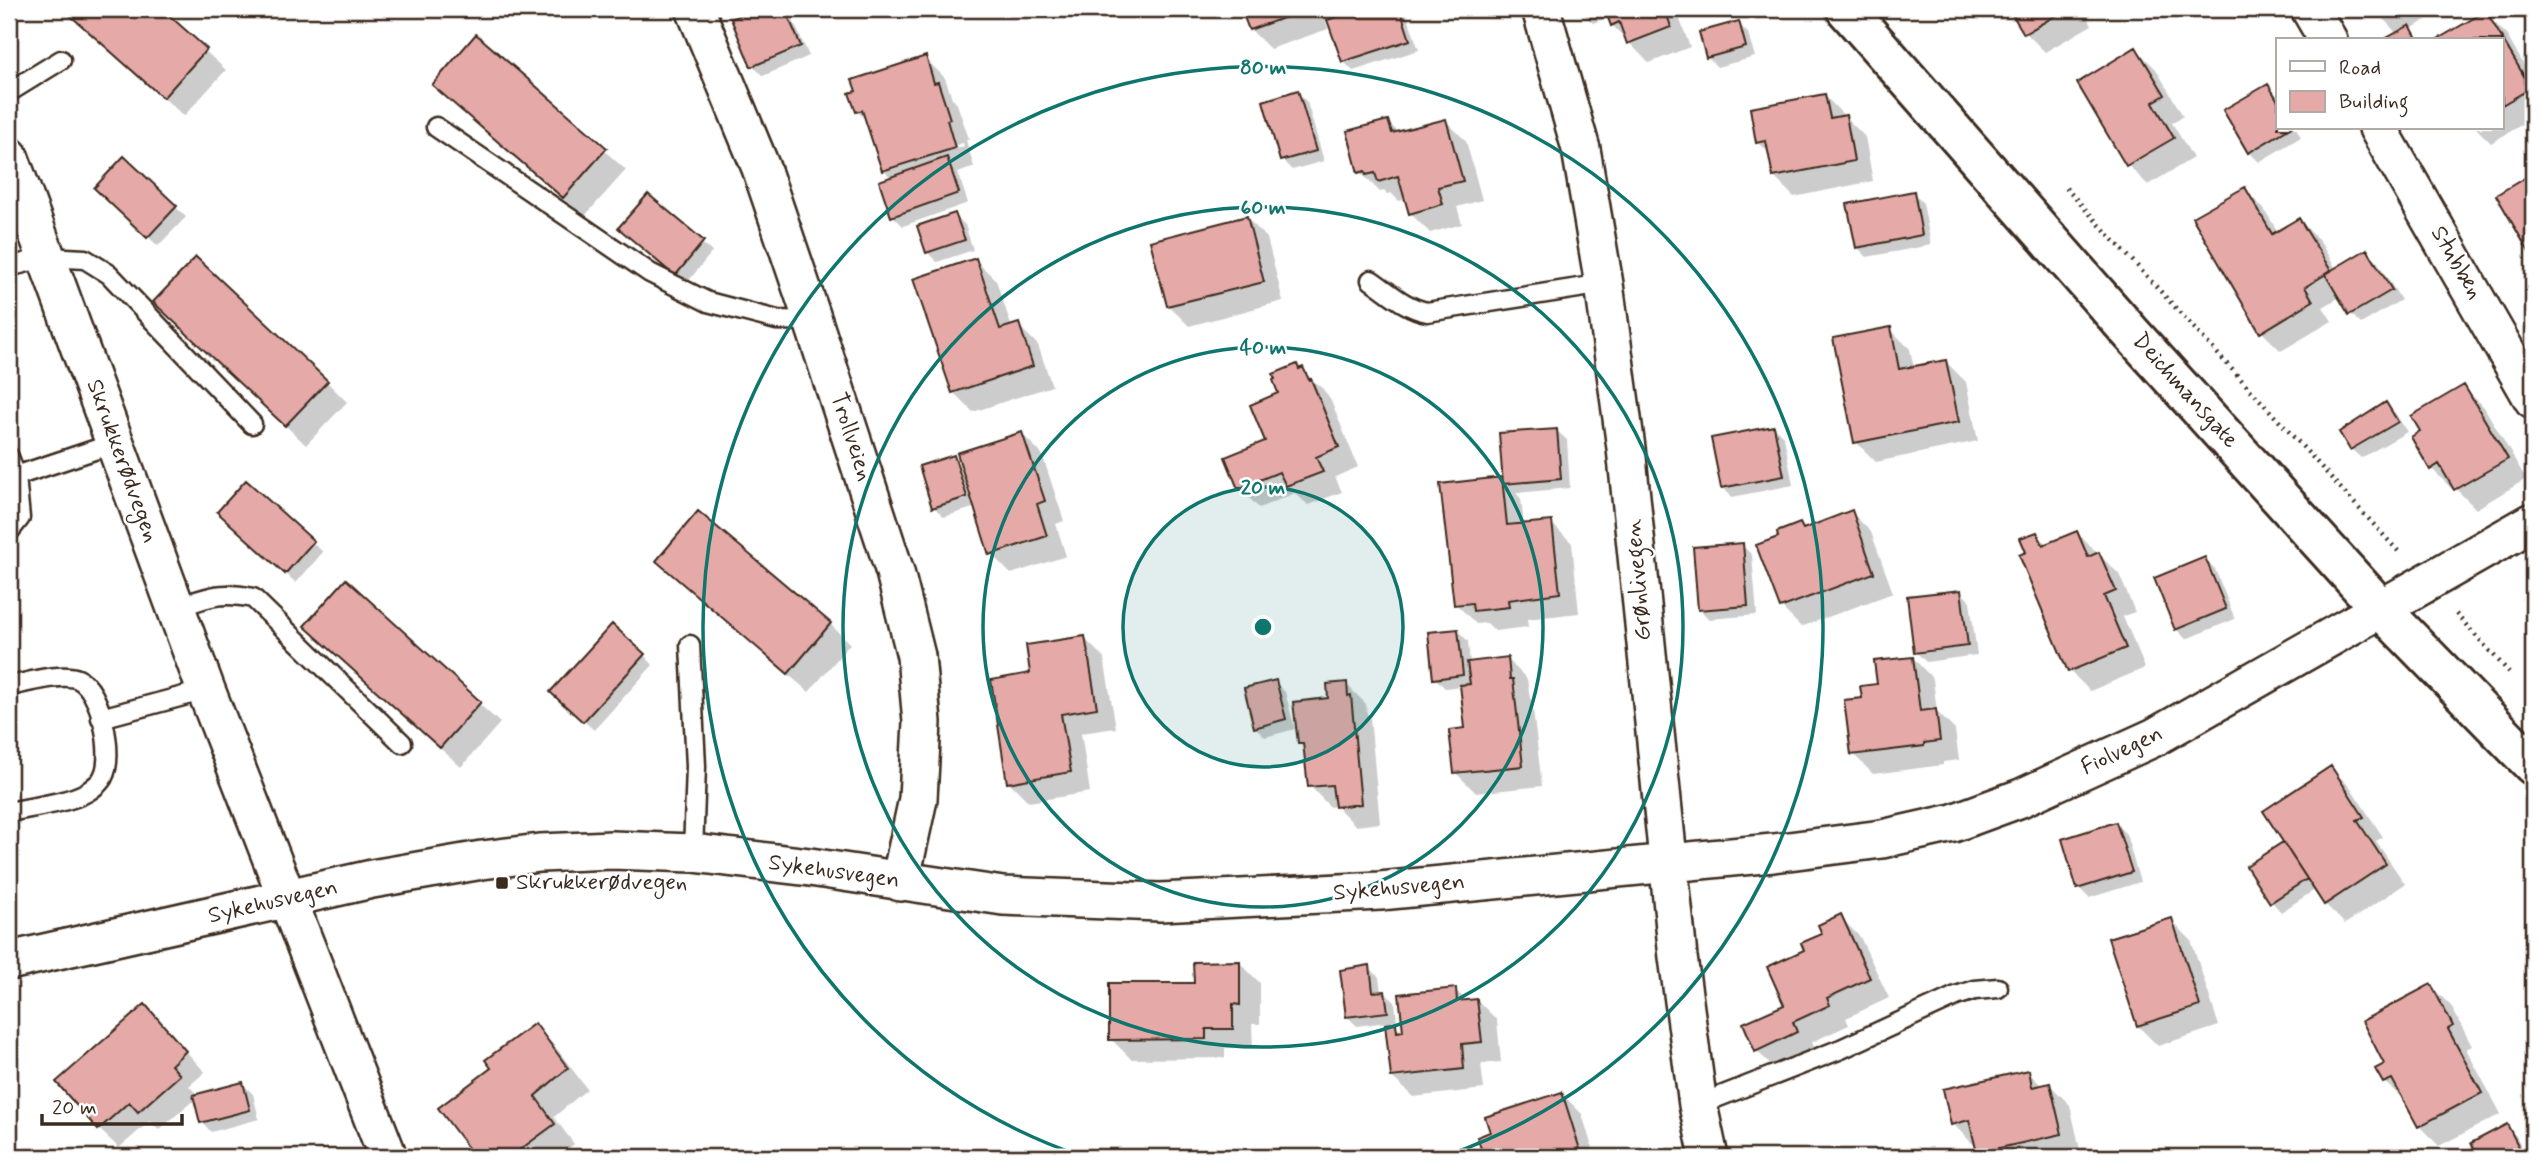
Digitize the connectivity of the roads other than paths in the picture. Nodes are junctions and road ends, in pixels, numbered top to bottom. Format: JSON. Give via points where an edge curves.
{"nodes":[{"id":1,"x":695,"y":9,"type":"edge"},
{"id":2,"x":1541,"y":9,"type":"edge"},
{"id":3,"x":1846,"y":9,"type":"edge"},
{"id":4,"x":2310,"y":9,"type":"edge"},
{"id":5,"x":2327,"y":38,"type":"edge"},
{"id":6,"x":61,"y":60,"type":"dead end"},
{"id":7,"x":9,"y":92,"type":"edge"},
{"id":8,"x":436,"y":127,"type":"dead end"},
{"id":9,"x":2379,"y":130,"type":"edge"},
{"id":10,"x":9,"y":156,"type":"edge"},
{"id":11,"x":47,"y":257,"type":"junction"},
{"id":12,"x":9,"y":267,"type":"edge"},
{"id":13,"x":1371,"y":280,"type":"dead end"},
{"id":14,"x":1604,"y":284,"type":"junction"},
{"id":15,"x":813,"y":321,"type":"junction"},
{"id":16,"x":2533,"y":399,"type":"edge"},
{"id":17,"x":252,"y":424,"type":"dead end"},
{"id":18,"x":115,"y":443,"type":"junction"},
{"id":19,"x":9,"y":457,"type":"edge"},
{"id":20,"x":16,"y":476,"type":"junction"},
{"id":21,"x":2533,"y":522,"type":"edge"},
{"id":22,"x":9,"y":532,"type":"edge"},
{"id":23,"x":176,"y":608,"type":"junction"},
{"id":24,"x":2380,"y":608,"type":"junction"},
{"id":25,"x":690,"y":645,"type":"dead end"},
{"id":26,"x":9,"y":686,"type":"edge"},
{"id":27,"x":206,"y":690,"type":"junction"},
{"id":28,"x":101,"y":718,"type":"junction"},
{"id":29,"x":402,"y":743,"type":"dead end"},
{"id":30,"x":2533,"y":765,"type":"edge"},
{"id":31,"x":9,"y":812,"type":"edge"},
{"id":32,"x":693,"y":853,"type":"junction"},
{"id":33,"x":1669,"y":864,"type":"junction"},
{"id":34,"x":901,"y":882,"type":"junction"},
{"id":35,"x":288,"y":899,"type":"junction"},
{"id":36,"x":9,"y":961,"type":"edge"},
{"id":37,"x":1998,"y":988,"type":"dead end"},
{"id":38,"x":1698,"y":1105,"type":"junction"},
{"id":39,"x":388,"y":1157,"type":"edge"},
{"id":40,"x":1709,"y":1157,"type":"edge"}],
"edges":[{"from":1,"to":15,"type":"street","name":"Trollveien","via":[[761,168]]},
{"from":2,"to":14,"type":"street","name":"Grønlivegen","via":[[1581,149]]},
{"from":3,"to":24,"type":"street","name":"Deichmansgate","via":[[2131,334]]},
{"from":4,"to":5,"type":"street"},
{"from":6,"to":7,"type":"lane"},
{"from":8,"to":15,"type":"lane","via":[[650,273],[708,302],[777,320]]},
{"from":9,"to":16,"type":"street","name":"Stubben"},
{"from":10,"to":11,"type":"street","name":"Skrukkerødvegen"},
{"from":11,"to":12,"type":"lane"},
{"from":11,"to":17,"type":"lane","via":[[85,259],[109,274]]},
{"from":11,"to":18,"type":"street","name":"Skrukkerødvegen"},
{"from":13,"to":14,"type":"lane","via":[[1403,303],[1427,312]]},
{"from":14,"to":33,"type":"street","name":"Grønlivegen","via":[[1626,448]]},
{"from":15,"to":34,"type":"street","name":"Trollveien","via":[[895,572],[916,656],[922,722],[918,799]]},
{"from":18,"to":20,"type":"lane"},
{"from":18,"to":23,"type":"street","name":"Skrukkerødvegen"},
{"from":19,"to":20,"type":"lane"},
{"from":20,"to":22,"type":"lane","via":[[20,518]]},
{"from":21,"to":24,"type":"street","name":"Fiolvegen"},
{"from":23,"to":27,"type":"street","name":"Skrukkerødvegen"},
{"from":23,"to":29,"type":"lane","via":[[230,593],[253,598]]},
{"from":24,"to":30,"type":"street","name":"Deichmansgate"},
{"from":24,"to":33,"type":"street","name":"Fiolvegen","via":[[2155,737],[1964,819],[1882,839]]},
{"from":25,"to":32,"type":"lane","via":[[696,766]]},
{"from":26,"to":28,"type":"lane","via":[[54,677],[78,678],[94,693]]},
{"from":27,"to":28,"type":"lane"},
{"from":27,"to":35,"type":"street","name":"Skrukkerødvegen"},
{"from":28,"to":31,"type":"lane","via":[[108,742],[103,779],[86,792]]},
{"from":32,"to":34,"type":"street","name":"Sykehusvegen"},
{"from":32,"to":35,"type":"street","name":"Sykehusvegen","via":[[612,850],[517,856],[372,879]]},
{"from":33,"to":34,"type":"street","name":"Sykehusvegen","via":[[1380,891],[1160,902],[1003,896]]},
{"from":33,"to":38,"type":"street","name":"Grønlivegen"},
{"from":35,"to":36,"type":"street","name":"Sykehusvegen"},
{"from":35,"to":39,"type":"street","name":"Skrukkerødvegen"},
{"from":37,"to":38,"type":"lane","via":[[1956,996],[1840,1049]]},
{"from":38,"to":40,"type":"street","name":"Grønlivegen"}]}
